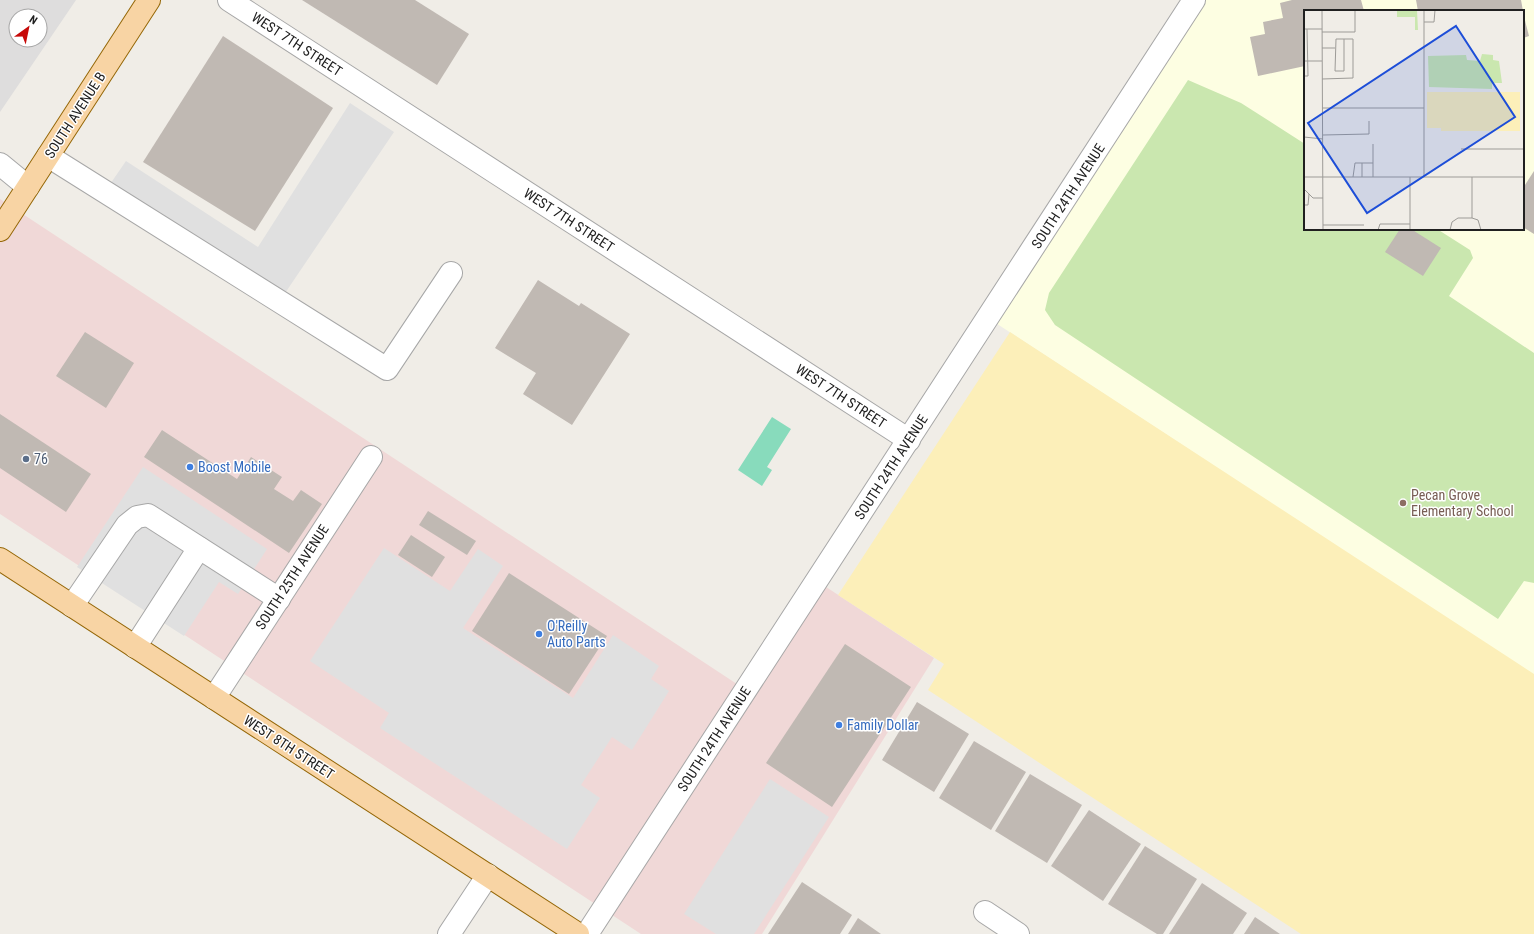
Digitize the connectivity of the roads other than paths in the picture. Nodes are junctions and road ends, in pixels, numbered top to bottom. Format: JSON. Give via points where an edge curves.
{"nodes":[{"id":1,"x":149,"y":0,"type":"edge"},
{"id":2,"x":229,"y":0,"type":"edge"},
{"id":3,"x":1194,"y":0,"type":"edge"},
{"id":4,"x":48,"y":156,"type":"junction"},
{"id":5,"x":0,"y":164,"type":"edge"},
{"id":6,"x":28,"y":187,"type":"junction"},
{"id":7,"x":0,"y":230,"type":"edge"},
{"id":8,"x":451,"y":273,"type":"dead end"},
{"id":9,"x":909,"y":440,"type":"junction"},
{"id":10,"x":371,"y":457,"type":"dead end"},
{"id":11,"x":199,"y":548,"type":"junction"},
{"id":12,"x":0,"y":559,"type":"edge"},
{"id":13,"x":279,"y":598,"type":"junction"},
{"id":14,"x":72,"y":606,"type":"junction"},
{"id":15,"x":135,"y":647,"type":"junction"},
{"id":16,"x":214,"y":698,"type":"junction"},
{"id":17,"x":488,"y":875,"type":"junction"},
{"id":18,"x":985,"y":912,"type":"dead end"},
{"id":19,"x":449,"y":934,"type":"edge"},
{"id":20,"x":578,"y":934,"type":"edge"},
{"id":21,"x":587,"y":934,"type":"edge"},
{"id":22,"x":1018,"y":934,"type":"edge"}],
"edges":[{"from":1,"to":4,"type":"main road","name":"SOUTH AVENUE B"},
{"from":2,"to":9,"type":"street","name":"WEST 7TH STREET"},
{"from":3,"to":9,"type":"street","name":"SOUTH 24TH AVENUE"},
{"from":4,"to":6,"type":"main road","name":"SOUTH AVENUE B"},
{"from":4,"to":8,"type":"street","via":[[387,369]]},
{"from":5,"to":6,"type":"street"},
{"from":6,"to":7,"type":"main road","name":"SOUTH AVENUE B"},
{"from":9,"to":21,"type":"street","name":"SOUTH 24TH AVENUE"},
{"from":10,"to":13,"type":"street","name":"SOUTH 25TH AVENUE"},
{"from":11,"to":13,"type":"street"},
{"from":11,"to":14,"type":"street","via":[[148,515],[137,517],[127,525]]},
{"from":11,"to":15,"type":"street"},
{"from":12,"to":14,"type":"main road","name":"WEST 8TH STREET"},
{"from":13,"to":16,"type":"street","name":"SOUTH 25TH AVENUE"},
{"from":14,"to":15,"type":"main road","name":"WEST 8TH STREET"},
{"from":15,"to":16,"type":"main road","name":"WEST 8TH STREET"},
{"from":16,"to":17,"type":"main road","name":"WEST 8TH STREET"},
{"from":17,"to":19,"type":"street"},
{"from":17,"to":20,"type":"main road","name":"WEST 8TH STREET"},
{"from":18,"to":22,"type":"street"}]}
